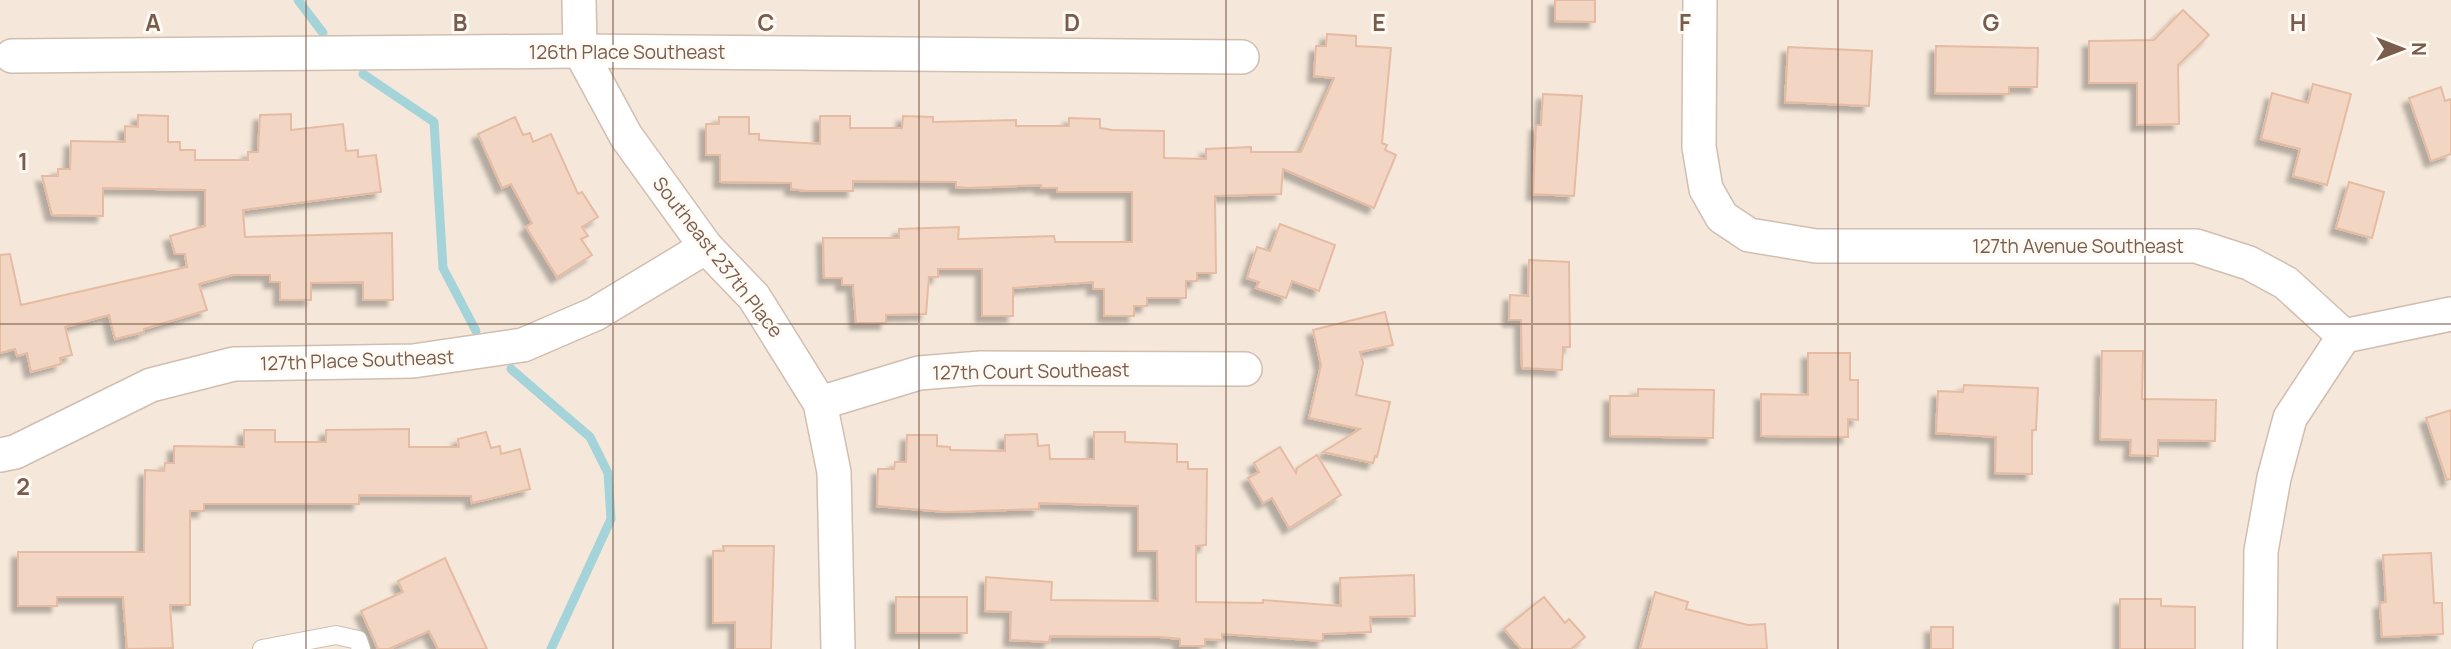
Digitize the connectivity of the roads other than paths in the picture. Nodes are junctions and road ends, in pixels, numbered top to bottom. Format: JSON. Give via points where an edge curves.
{"nodes":[{"id":1,"x":579,"y":0,"type":"edge"},
{"id":2,"x":1700,"y":0,"type":"edge"},
{"id":3,"x":580,"y":51,"type":"junction"},
{"id":4,"x":12,"y":56,"type":"dead end"},
{"id":5,"x":1242,"y":57,"type":"dead end"},
{"id":6,"x":706,"y":247,"type":"junction"},
{"id":7,"x":2451,"y":314,"type":"edge"},
{"id":8,"x":2344,"y":336,"type":"junction"},
{"id":9,"x":1245,"y":369,"type":"dead end"},
{"id":10,"x":820,"y":403,"type":"junction"},
{"id":11,"x":0,"y":455,"type":"edge"},
{"id":12,"x":262,"y":649,"type":"edge"},
{"id":13,"x":361,"y":649,"type":"edge"},
{"id":14,"x":838,"y":649,"type":"edge"},
{"id":15,"x":2260,"y":649,"type":"edge"}],
"edges":[{"from":1,"to":3,"type":"street","name":"Southeast 237th Place"},
{"from":2,"to":8,"type":"street","name":"127th Avenue Southeast","via":[[1699,147],[1706,189],[1722,217],[1749,235],[1816,246],[2196,246],[2249,263],[2286,283]]},
{"from":3,"to":4,"type":"street","name":"126th Place Southeast"},
{"from":3,"to":5,"type":"street","name":"126th Place Southeast"},
{"from":3,"to":6,"type":"street","name":"Southeast 237th Place","via":[[626,136]]},
{"from":6,"to":10,"type":"street","name":"Southeast 237th Place","via":[[754,297]]},
{"from":6,"to":11,"type":"street","name":"127th Place Southeast","via":[[595,314],[523,345],[413,361],[234,365],[150,385],[27,447]]},
{"from":7,"to":8,"type":"street"},
{"from":8,"to":15,"type":"street","via":[[2290,418],[2261,551]]},
{"from":9,"to":10,"type":"street","name":"127th Court Southeast","via":[[981,368],[919,373]]},
{"from":10,"to":14,"type":"street","name":"Southeast 237th Place","via":[[834,472]]},
{"from":12,"to":13,"type":"lane","via":[[336,635],[358,640]]}]}
